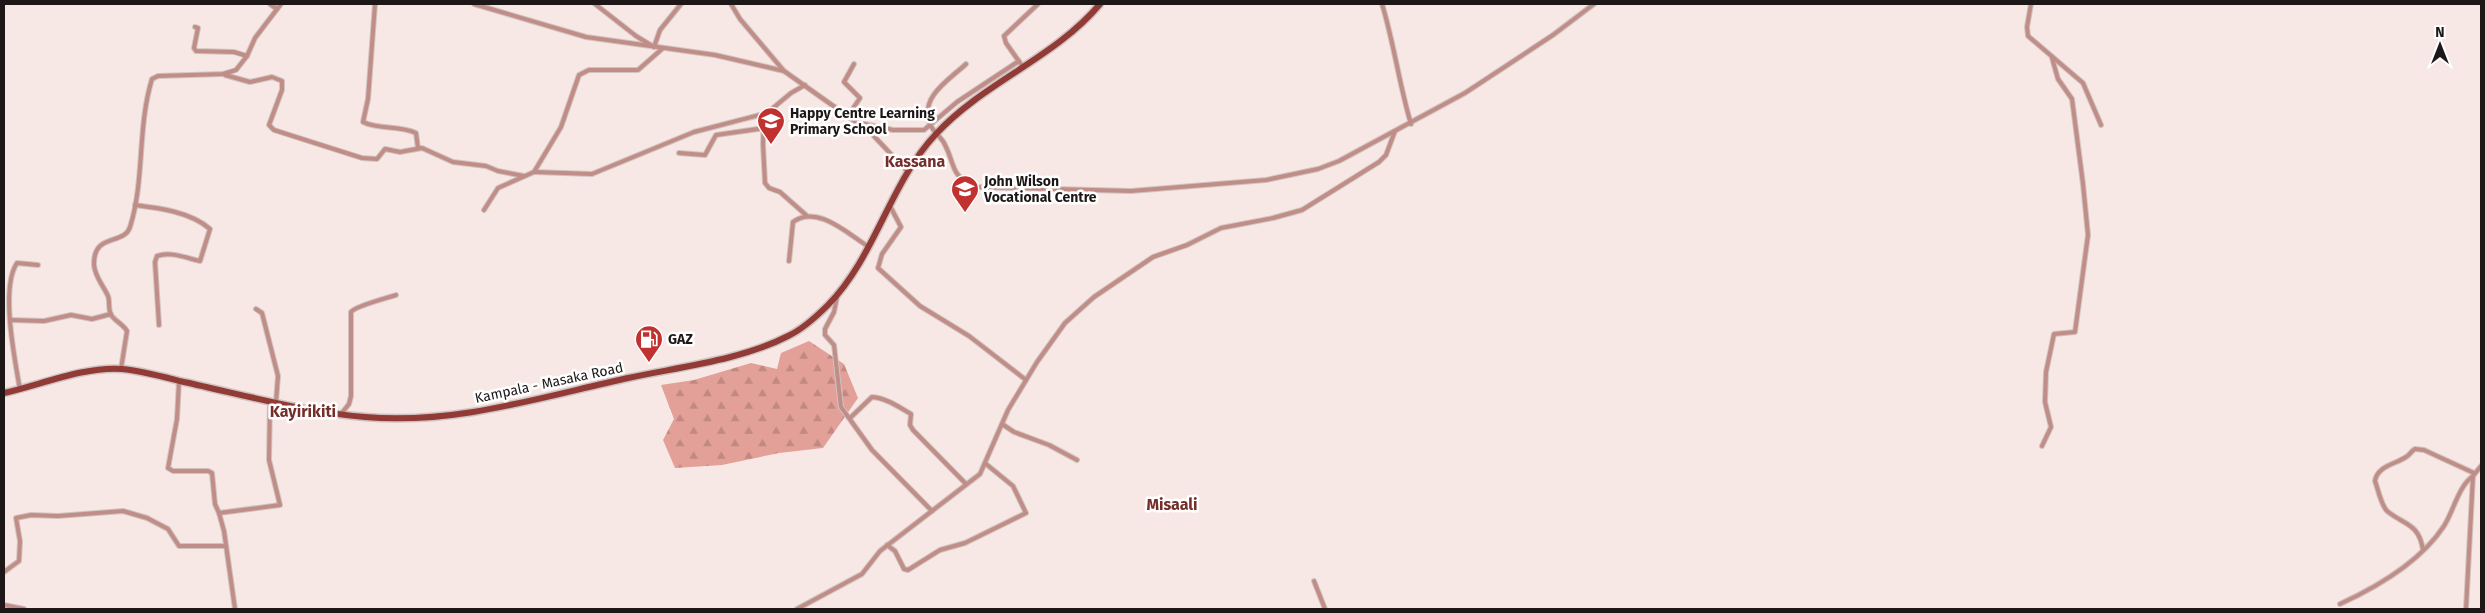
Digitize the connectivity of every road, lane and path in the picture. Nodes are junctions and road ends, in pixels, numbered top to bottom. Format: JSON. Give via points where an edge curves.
{"nodes":[{"id":1,"x":270,"y":4,"type":"edge"},
{"id":2,"x":281,"y":4,"type":"edge"},
{"id":3,"x":375,"y":4,"type":"edge"},
{"id":4,"x":474,"y":4,"type":"edge"},
{"id":5,"x":595,"y":4,"type":"edge"},
{"id":6,"x":682,"y":4,"type":"edge"},
{"id":7,"x":730,"y":4,"type":"edge"},
{"id":8,"x":1038,"y":4,"type":"edge"},
{"id":9,"x":1100,"y":4,"type":"edge"},
{"id":10,"x":1382,"y":4,"type":"edge"},
{"id":11,"x":1594,"y":4,"type":"edge"},
{"id":12,"x":2031,"y":4,"type":"edge"},
{"id":13,"x":277,"y":9,"type":"junction"},
{"id":14,"x":194,"y":27,"type":"dead end"},
{"id":15,"x":654,"y":47,"type":"junction"},
{"id":16,"x":662,"y":49,"type":"junction"},
{"id":17,"x":247,"y":56,"type":"junction"},
{"id":18,"x":2052,"y":58,"type":"junction"},
{"id":19,"x":854,"y":64,"type":"dead end"},
{"id":20,"x":966,"y":64,"type":"dead end"},
{"id":21,"x":1021,"y":64,"type":"junction"},
{"id":22,"x":784,"y":70,"type":"junction"},
{"id":23,"x":223,"y":74,"type":"junction"},
{"id":24,"x":805,"y":85,"type":"junction"},
{"id":25,"x":767,"y":113,"type":"junction"},
{"id":26,"x":848,"y":116,"type":"junction"},
{"id":27,"x":858,"y":123,"type":"junction"},
{"id":28,"x":1411,"y":124,"type":"junction"},
{"id":29,"x":931,"y":125,"type":"junction"},
{"id":30,"x":2101,"y":125,"type":"dead end"},
{"id":31,"x":764,"y":128,"type":"junction"},
{"id":32,"x":1395,"y":131,"type":"junction"},
{"id":33,"x":936,"y":133,"type":"junction"},
{"id":34,"x":418,"y":148,"type":"junction"},
{"id":35,"x":679,"y":153,"type":"dead end"},
{"id":36,"x":907,"y":171,"type":"junction"},
{"id":37,"x":534,"y":172,"type":"junction"},
{"id":38,"x":524,"y":176,"type":"junction"},
{"id":39,"x":889,"y":204,"type":"junction"},
{"id":40,"x":135,"y":205,"type":"junction"},
{"id":41,"x":484,"y":210,"type":"dead end"},
{"id":42,"x":806,"y":214,"type":"junction"},
{"id":43,"x":868,"y":247,"type":"junction"},
{"id":44,"x":790,"y":261,"type":"dead end"},
{"id":45,"x":38,"y":265,"type":"dead end"},
{"id":46,"x":396,"y":295,"type":"dead end"},
{"id":47,"x":838,"y":295,"type":"junction"},
{"id":48,"x":256,"y":309,"type":"dead end"},
{"id":49,"x":111,"y":314,"type":"junction"},
{"id":50,"x":10,"y":320,"type":"junction"},
{"id":51,"x":159,"y":325,"type":"dead end"},
{"id":52,"x":121,"y":369,"type":"junction"},
{"id":53,"x":1026,"y":380,"type":"junction"},
{"id":54,"x":179,"y":381,"type":"junction"},
{"id":55,"x":20,"y":390,"type":"junction"},
{"id":56,"x":4,"y":393,"type":"edge"},
{"id":57,"x":272,"y":401,"type":"junction"},
{"id":58,"x":340,"y":414,"type":"junction"},
{"id":59,"x":850,"y":418,"type":"junction"},
{"id":60,"x":1002,"y":424,"type":"junction"},
{"id":61,"x":2042,"y":446,"type":"dead end"},
{"id":62,"x":1077,"y":460,"type":"dead end"},
{"id":63,"x":986,"y":464,"type":"junction"},
{"id":64,"x":2481,"y":466,"type":"edge"},
{"id":65,"x":2474,"y":475,"type":"junction"},
{"id":66,"x":966,"y":484,"type":"junction"},
{"id":67,"x":932,"y":510,"type":"junction"},
{"id":68,"x":219,"y":513,"type":"junction"},
{"id":69,"x":887,"y":545,"type":"junction"},
{"id":70,"x":226,"y":546,"type":"junction"},
{"id":71,"x":2422,"y":550,"type":"junction"},
{"id":72,"x":4,"y":572,"type":"edge"},
{"id":73,"x":1314,"y":581,"type":"dead end"},
{"id":74,"x":2340,"y":604,"type":"dead end"},
{"id":75,"x":4,"y":605,"type":"edge"},
{"id":76,"x":24,"y":609,"type":"edge"},
{"id":77,"x":235,"y":609,"type":"edge"},
{"id":78,"x":797,"y":609,"type":"edge"},
{"id":79,"x":1325,"y":609,"type":"edge"},
{"id":80,"x":2466,"y":609,"type":"edge"}],
"edges":[{"from":1,"to":13,"type":"street"},
{"from":2,"to":13,"type":"street"},
{"from":3,"to":34,"type":"street","via":[[364,122],[416,133]]},
{"from":4,"to":15,"type":"street","via":[[586,37]]},
{"from":5,"to":15,"type":"street"},
{"from":6,"to":15,"type":"street","via":[[660,30]]},
{"from":7,"to":22,"type":"street"},
{"from":8,"to":21,"type":"street","via":[[1004,36]]},
{"from":9,"to":21,"type":"main road","name":"Kampala - Masaka Road","via":[[1064,38]]},
{"from":10,"to":28,"type":"street"},
{"from":11,"to":28,"type":"street","via":[[1507,66]]},
{"from":12,"to":18,"type":"street","via":[[2028,36]]},
{"from":13,"to":17,"type":"street","via":[[255,38]]},
{"from":14,"to":17,"type":"street","via":[[198,28],[196,51],[234,52]]},
{"from":15,"to":16,"type":"street"},
{"from":16,"to":22,"type":"street"},
{"from":16,"to":37,"type":"street","via":[[638,70],[589,70],[579,74],[561,127]]},
{"from":17,"to":23,"type":"street","via":[[236,70]]},
{"from":18,"to":30,"type":"street","via":[[2082,83]]},
{"from":18,"to":61,"type":"street","via":[[2058,78],[2072,99],[2088,235],[2075,332],[2054,334],[2046,372],[2045,402],[2051,427]]},
{"from":19,"to":26,"type":"street","via":[[844,82],[860,98]]},
{"from":20,"to":29,"type":"street","via":[[937,89],[930,109]]},
{"from":21,"to":29,"type":"street","via":[[957,102]]},
{"from":21,"to":33,"type":"main road","name":"Kampala - Masaka Road"},
{"from":22,"to":24,"type":"street"},
{"from":23,"to":34,"type":"street","via":[[250,82],[272,77],[282,81],[282,90],[269,125],[274,130],[373,160],[384,149],[400,152]]},
{"from":23,"to":40,"type":"street","via":[[158,76],[152,79],[142,127]]},
{"from":24,"to":25,"type":"street"},
{"from":24,"to":26,"type":"street"},
{"from":25,"to":31,"type":"street"},
{"from":25,"to":37,"type":"street","via":[[694,132],[592,174]]},
{"from":26,"to":27,"type":"street"},
{"from":27,"to":29,"type":"street","via":[[893,130],[924,130]]},
{"from":27,"to":36,"type":"street"},
{"from":28,"to":32,"type":"street"},
{"from":29,"to":33,"type":"street"},
{"from":31,"to":35,"type":"street","via":[[716,135],[705,154]]},
{"from":31,"to":42,"type":"street","via":[[764,183]]},
{"from":32,"to":33,"type":"street","via":[[1339,161],[1296,175],[1131,191],[974,186],[953,171],[944,144]]},
{"from":32,"to":53,"type":"street","via":[[1386,155],[1379,162],[1302,210],[1221,228],[1153,257],[1126,274],[1065,323]]},
{"from":33,"to":36,"type":"main road","name":"Kampala - Masaka Road"},
{"from":34,"to":38,"type":"street","via":[[453,162]]},
{"from":36,"to":39,"type":"main road","name":"Kampala - Masaka Road"},
{"from":37,"to":38,"type":"street"},
{"from":38,"to":41,"type":"street","via":[[498,188]]},
{"from":39,"to":43,"type":"main road","name":"Kampala - Masaka Road"},
{"from":39,"to":53,"type":"street","via":[[901,227],[882,254],[878,268],[920,306],[970,336]]},
{"from":40,"to":49,"type":"street","via":[[130,230],[99,245],[94,264],[109,297]]},
{"from":40,"to":51,"type":"street","via":[[168,210],[203,223],[210,229],[200,261],[174,254],[157,256]]},
{"from":42,"to":43,"type":"street","via":[[821,217]]},
{"from":42,"to":44,"type":"street","via":[[793,222]]},
{"from":43,"to":47,"type":"main road","name":"Kampala - Masaka Road"},
{"from":45,"to":50,"type":"street","via":[[20,262],[14,267],[10,283]]},
{"from":46,"to":58,"type":"street","via":[[374,304],[356,306],[351,312],[351,396]]},
{"from":47,"to":58,"type":"main road","name":"Kampala - Masaka Road","via":[[809,323],[788,336],[689,366],[449,416],[402,419]]},
{"from":47,"to":59,"type":"street","via":[[825,335],[834,346],[840,403]]},
{"from":48,"to":57,"type":"street","via":[[262,313],[278,376]]},
{"from":49,"to":50,"type":"street","via":[[92,319],[71,316],[44,321]]},
{"from":49,"to":52,"type":"street","via":[[127,331]]},
{"from":50,"to":55,"type":"street"},
{"from":52,"to":54,"type":"main road","name":"Kampala - Masaka Road"},
{"from":52,"to":55,"type":"main road","name":"Kampala - Masaka Road","via":[[89,372]]},
{"from":53,"to":60,"type":"street"},
{"from":54,"to":57,"type":"main road","name":"Kampala - Masaka Road"},
{"from":54,"to":68,"type":"street","via":[[177,419],[168,468],[212,473]]},
{"from":55,"to":56,"type":"main road","name":"Kampala - Masaka Road"},
{"from":57,"to":58,"type":"main road","name":"Kampala - Masaka Road"},
{"from":57,"to":68,"type":"street","via":[[269,460],[280,504]]},
{"from":59,"to":66,"type":"street","via":[[872,397],[898,406],[911,414],[913,430]]},
{"from":59,"to":67,"type":"street","via":[[872,450]]},
{"from":60,"to":62,"type":"street"},
{"from":60,"to":63,"type":"street"},
{"from":63,"to":66,"type":"street","via":[[980,474]]},
{"from":63,"to":69,"type":"street","via":[[1013,486],[1026,513],[966,543],[940,550],[908,570],[904,569],[896,551]]},
{"from":64,"to":65,"type":"street"},
{"from":65,"to":71,"type":"street","via":[[2444,526]]},
{"from":65,"to":71,"type":"street","via":[[2456,464],[2415,449],[2376,476],[2385,508],[2414,528],[2420,537]]},
{"from":65,"to":80,"type":"street"},
{"from":66,"to":67,"type":"street"},
{"from":67,"to":69,"type":"street"},
{"from":68,"to":70,"type":"street"},
{"from":69,"to":78,"type":"street","via":[[862,574]]},
{"from":70,"to":72,"type":"street","via":[[179,546],[168,529],[123,511],[32,515],[16,518],[19,560]]},
{"from":70,"to":77,"type":"street"},
{"from":71,"to":74,"type":"street","via":[[2406,565]]},
{"from":73,"to":79,"type":"street"},
{"from":75,"to":76,"type":"street"}]}
